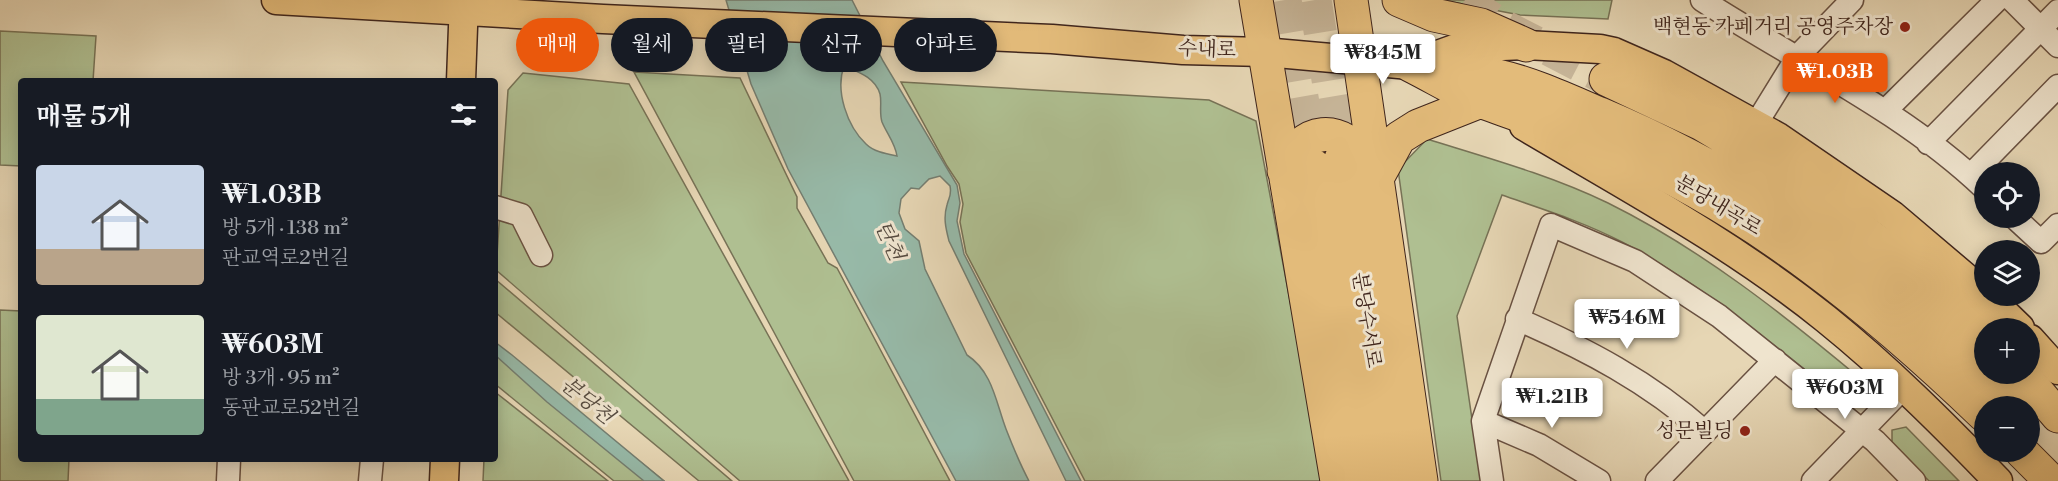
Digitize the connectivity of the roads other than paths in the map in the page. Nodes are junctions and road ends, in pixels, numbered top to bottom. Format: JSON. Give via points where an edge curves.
{"nodes":[{"id":1,"x":276,"y":0,"type":"edge"},
{"id":2,"x":1256,"y":0,"type":"edge"},
{"id":3,"x":1351,"y":0,"type":"edge"},
{"id":4,"x":1399,"y":0,"type":"edge"},
{"id":5,"x":1852,"y":0,"type":"edge"},
{"id":6,"x":1997,"y":0,"type":"edge"},
{"id":7,"x":2012,"y":0,"type":"edge"},
{"id":8,"x":1709,"y":2,"type":"edge"},
{"id":9,"x":464,"y":6,"type":"edge"},
{"id":10,"x":2058,"y":11,"type":"edge"},
{"id":11,"x":2040,"y":28,"type":"junction"},
{"id":12,"x":1526,"y":45,"type":"junction"},
{"id":13,"x":2058,"y":46,"type":"edge"},
{"id":14,"x":1264,"y":52,"type":"junction"},
{"id":15,"x":1798,"y":56,"type":"junction"},
{"id":16,"x":1361,"y":61,"type":"junction"},
{"id":17,"x":1410,"y":65,"type":"junction"},
{"id":18,"x":461,"y":78,"type":"edge"},
{"id":19,"x":1606,"y":79,"type":"tunnel mouth"},
{"id":20,"x":2058,"y":86,"type":"edge"},
{"id":21,"x":1481,"y":101,"type":"junction"},
{"id":22,"x":1885,"y":111,"type":"junction"},
{"id":23,"x":1756,"y":124,"type":"junction"},
{"id":24,"x":1928,"y":143,"type":"junction"},
{"id":25,"x":1995,"y":162,"type":"edge"},
{"id":26,"x":1313,"y":165,"type":"junction"},
{"id":27,"x":1974,"y":179,"type":"edge"},
{"id":28,"x":1376,"y":180,"type":"junction"},
{"id":29,"x":498,"y":208,"type":"edge"},
{"id":30,"x":2058,"y":225,"type":"edge"},
{"id":31,"x":2026,"y":228,"type":"edge"},
{"id":32,"x":541,"y":255,"type":"dead end"},
{"id":33,"x":1974,"y":284,"type":"edge"},
{"id":34,"x":1998,"y":306,"type":"edge"},
{"id":35,"x":2010,"y":318,"type":"edge"},
{"id":36,"x":1517,"y":319,"type":"junction"},
{"id":37,"x":1974,"y":324,"type":"edge"},
{"id":38,"x":2040,"y":350,"type":"edge"},
{"id":39,"x":1775,"y":360,"type":"junction"},
{"id":40,"x":1974,"y":363,"type":"edge"},
{"id":41,"x":2058,"y":370,"type":"edge"},
{"id":42,"x":1997,"y":384,"type":"edge"},
{"id":43,"x":2031,"y":384,"type":"edge"},
{"id":44,"x":1905,"y":386,"type":"junction"},
{"id":45,"x":2010,"y":396,"type":"edge"},
{"id":46,"x":1974,"y":405,"type":"edge"},
{"id":47,"x":2058,"y":416,"type":"edge"},
{"id":48,"x":1483,"y":421,"type":"junction"},
{"id":49,"x":2040,"y":425,"type":"edge"},
{"id":50,"x":1863,"y":430,"type":"junction"},
{"id":51,"x":1705,"y":432,"type":"junction"},
{"id":52,"x":2058,"y":442,"type":"edge"},
{"id":53,"x":229,"y":462,"type":"edge"},
{"id":54,"x":372,"y":462,"type":"edge"},
{"id":55,"x":445,"y":462,"type":"edge"},
{"id":56,"x":2032,"y":462,"type":"edge"},
{"id":57,"x":228,"y":481,"type":"edge"},
{"id":58,"x":370,"y":481,"type":"edge"},
{"id":59,"x":444,"y":481,"type":"edge"},
{"id":60,"x":1337,"y":481,"type":"edge"},
{"id":61,"x":1363,"y":481,"type":"edge"},
{"id":62,"x":1391,"y":481,"type":"edge"},
{"id":63,"x":1421,"y":481,"type":"edge"},
{"id":64,"x":1492,"y":481,"type":"edge"},
{"id":65,"x":1599,"y":481,"type":"edge"},
{"id":66,"x":1657,"y":481,"type":"edge"},
{"id":67,"x":1813,"y":481,"type":"edge"},
{"id":68,"x":1914,"y":481,"type":"edge"},
{"id":69,"x":1998,"y":481,"type":"edge"},
{"id":70,"x":2051,"y":481,"type":"edge"}],
"edges":[{"from":1,"to":9,"type":"main road"},
{"from":2,"to":14,"type":"highway"},
{"from":3,"to":16,"type":"highway"},
{"from":4,"to":12,"type":"highway","via":[[1434,15],[1481,25]]},
{"from":5,"to":15,"type":"street"},
{"from":6,"to":22,"type":"street"},
{"from":7,"to":11,"type":"street"},
{"from":8,"to":15,"type":"street"},
{"from":9,"to":14,"type":"main road","name":"수내로","via":[[603,19]]},
{"from":9,"to":18,"type":"main road"},
{"from":10,"to":11,"type":"street"},
{"from":11,"to":13,"type":"street"},
{"from":11,"to":24,"type":"street"},
{"from":12,"to":17,"type":"main road","via":[[1458,48]]},
{"from":12,"to":23,"type":"main road","via":[[1614,52]]},
{"from":14,"to":16,"type":"main road","name":"수내로"},
{"from":14,"to":26,"type":"highway"},
{"from":15,"to":22,"type":"street"},
{"from":15,"to":23,"type":"street"},
{"from":16,"to":17,"type":"main road","name":"분당내곡로"},
{"from":16,"to":28,"type":"highway"},
{"from":17,"to":21,"type":"highway","name":"분당내곡로"},
{"from":17,"to":40,"type":"highway","name":"분당내곡로","via":[[1499,76],[1576,103],[1706,164],[1764,198],[1842,253],[1919,312]]},
{"from":19,"to":37,"type":"highway","via":[[1694,120],[1790,177],[1905,262]]},
{"from":20,"to":25,"type":"street"},
{"from":21,"to":28,"type":"highway","via":[[1418,126],[1399,138]]},
{"from":21,"to":44,"type":"main road","via":[[1726,247],[1827,319]]},
{"from":21,"to":46,"type":"highway","name":"분당내곡로","via":[[1615,150],[1728,210],[1871,312]]},
{"from":22,"to":24,"type":"street"},
{"from":23,"to":33,"type":"main road","via":[[1892,215]]},
{"from":24,"to":27,"type":"street"},
{"from":26,"to":28,"type":"highway","via":[[1296,146],[1317,136],[1343,138],[1357,147]]},
{"from":26,"to":60,"type":"highway"},
{"from":26,"to":61,"type":"highway","name":"분당수서로"},
{"from":26,"to":62,"type":"highway","name":"분당수서로"},
{"from":28,"to":63,"type":"highway"},
{"from":29,"to":32,"type":"street","via":[[520,215]]},
{"from":30,"to":31,"type":"street","via":[[2041,242]]},
{"from":34,"to":35,"type":"main road"},
{"from":36,"to":39,"type":"street","via":[[1551,225],[1609,248],[1653,272]]},
{"from":36,"to":48,"type":"street"},
{"from":36,"to":51,"type":"street","via":[[1613,365],[1665,398]]},
{"from":38,"to":41,"type":"main road"},
{"from":39,"to":50,"type":"street"},
{"from":39,"to":51,"type":"street"},
{"from":42,"to":45,"type":"highway","name":"분당내곡로"},
{"from":43,"to":47,"type":"highway"},
{"from":44,"to":50,"type":"street"},
{"from":44,"to":69,"type":"main road"},
{"from":48,"to":64,"type":"street"},
{"from":48,"to":65,"type":"street","via":[[1539,445]]},
{"from":49,"to":52,"type":"highway"},
{"from":50,"to":67,"type":"street"},
{"from":50,"to":68,"type":"street"},
{"from":51,"to":66,"type":"street"},
{"from":53,"to":57,"type":"street"},
{"from":54,"to":58,"type":"street"},
{"from":55,"to":59,"type":"main road"},
{"from":56,"to":70,"type":"highway"}]}
